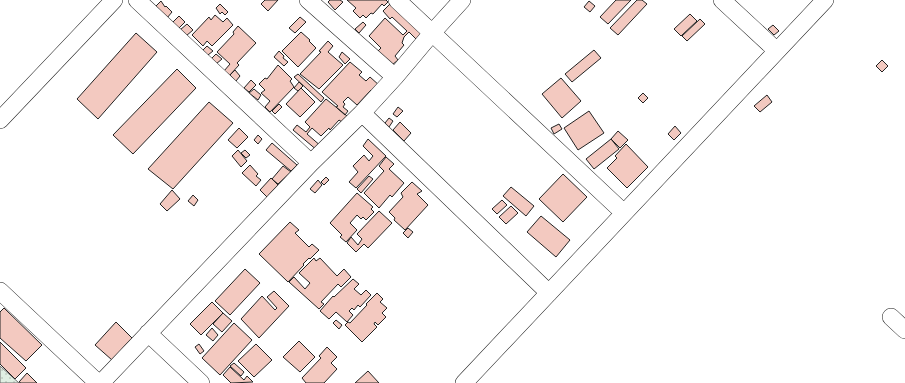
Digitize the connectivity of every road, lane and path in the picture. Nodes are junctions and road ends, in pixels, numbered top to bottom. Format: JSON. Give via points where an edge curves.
{"nodes":[{"id":1,"x":114,"y":0,"type":"edge"},
{"id":2,"x":137,"y":0,"type":"edge"},
{"id":3,"x":308,"y":0,"type":"edge"},
{"id":4,"x":397,"y":0,"type":"edge"},
{"id":5,"x":462,"y":0,"type":"edge"},
{"id":6,"x":722,"y":0,"type":"edge"},
{"id":7,"x":825,"y":0,"type":"edge"},
{"id":8,"x":432,"y":32,"type":"junction"},
{"id":9,"x":777,"y":51,"type":"junction"},
{"id":10,"x":395,"y":77,"type":"junction"},
{"id":11,"x":362,"y":113,"type":"junction"},
{"id":12,"x":0,"y":120,"type":"edge"},
{"id":13,"x":311,"y":163,"type":"junction"},
{"id":14,"x":624,"y":213,"type":"junction"},
{"id":15,"x":0,"y":291,"type":"edge"},
{"id":16,"x":549,"y":293,"type":"junction"},
{"id":17,"x":891,"y":317,"type":"dead end"},
{"id":18,"x":905,"y":330,"type":"edge"},
{"id":19,"x":148,"y":333,"type":"junction"},
{"id":20,"x":98,"y":383,"type":"edge"},
{"id":21,"x":101,"y":383,"type":"edge"},
{"id":22,"x":201,"y":383,"type":"edge"},
{"id":23,"x":464,"y":383,"type":"edge"}],
"edges":[{"from":1,"to":12,"type":"street"},
{"from":2,"to":13,"type":"street"},
{"from":3,"to":10,"type":"street"},
{"from":4,"to":8,"type":"street"},
{"from":5,"to":8,"type":"street"},
{"from":6,"to":9,"type":"street"},
{"from":7,"to":9,"type":"street"},
{"from":8,"to":10,"type":"street"},
{"from":8,"to":14,"type":"street"},
{"from":9,"to":14,"type":"street"},
{"from":10,"to":11,"type":"street"},
{"from":11,"to":13,"type":"street"},
{"from":11,"to":16,"type":"street"},
{"from":13,"to":19,"type":"street"},
{"from":14,"to":16,"type":"street"},
{"from":15,"to":20,"type":"street"},
{"from":16,"to":23,"type":"street"},
{"from":17,"to":18,"type":"street"},
{"from":19,"to":21,"type":"street"},
{"from":19,"to":22,"type":"street"}]}
